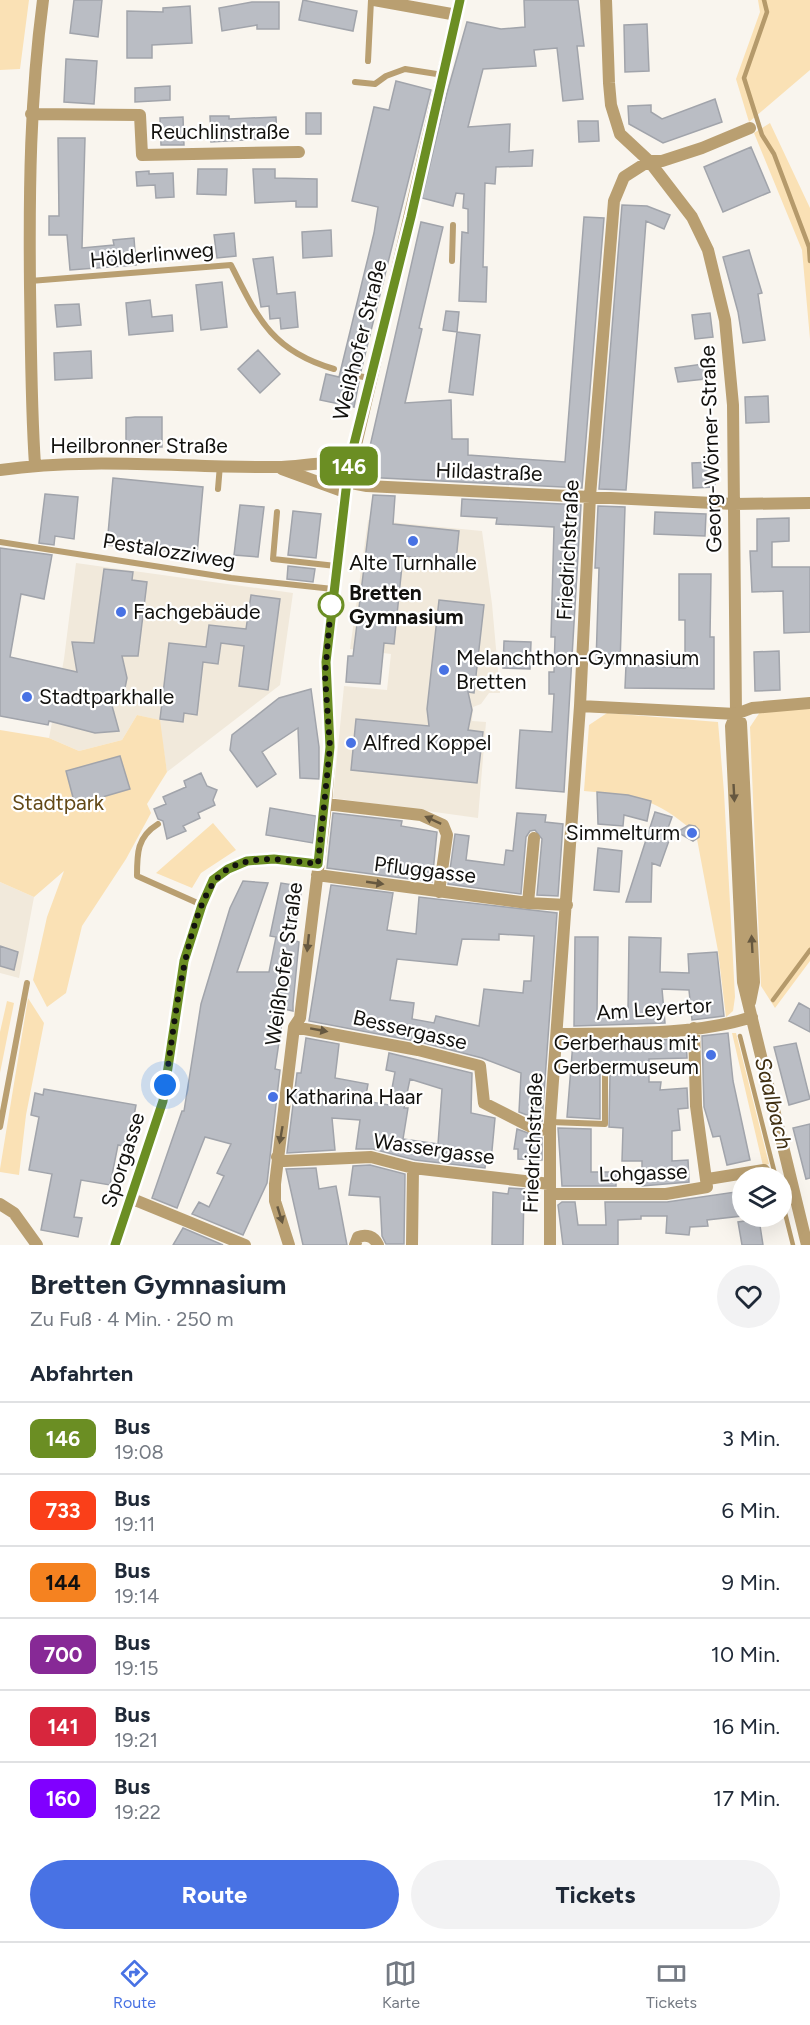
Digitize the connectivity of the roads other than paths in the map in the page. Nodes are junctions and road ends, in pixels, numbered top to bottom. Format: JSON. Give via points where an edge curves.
{"nodes":[{"id":1,"x":43,"y":0,"type":"edge"},
{"id":2,"x":373,"y":0,"type":"edge"},
{"id":3,"x":460,"y":0,"type":"edge"},
{"id":4,"x":606,"y":0,"type":"edge"},
{"id":5,"x":457,"y":15,"type":"junction"},
{"id":6,"x":368,"y":61,"type":"dead end"},
{"id":7,"x":440,"y":74,"type":"junction"},
{"id":8,"x":355,"y":82,"type":"dead end"},
{"id":9,"x":31,"y":114,"type":"junction"},
{"id":10,"x":750,"y":128,"type":"dead end"},
{"id":11,"x":300,"y":152,"type":"dead end"},
{"id":12,"x":649,"y":162,"type":"junction"},
{"id":13,"x":453,"y":225,"type":"dead end"},
{"id":14,"x":452,"y":261,"type":"dead end"},
{"id":15,"x":30,"y":281,"type":"junction"},
{"id":16,"x":334,"y":369,"type":"dead end"},
{"id":17,"x":349,"y":464,"type":"junction"},
{"id":18,"x":35,"y":465,"type":"junction"},
{"id":19,"x":220,"y":465,"type":"junction"},
{"id":20,"x":278,"y":467,"type":"junction"},
{"id":21,"x":0,"y":470,"type":"edge"},
{"id":22,"x":346,"y":487,"type":"junction"},
{"id":23,"x":218,"y":489,"type":"dead end"},
{"id":24,"x":590,"y":496,"type":"junction"},
{"id":25,"x":810,"y":503,"type":"edge"},
{"id":26,"x":734,"y":504,"type":"junction"},
{"id":27,"x":277,"y":512,"type":"dead end"},
{"id":28,"x":0,"y":542,"type":"edge"},
{"id":29,"x":336,"y":566,"type":"junction"},
{"id":30,"x":333,"y":589,"type":"junction"},
{"id":31,"x":810,"y":703,"type":"edge"},
{"id":32,"x":580,"y":706,"type":"junction"},
{"id":33,"x":736,"y":714,"type":"junction"},
{"id":34,"x":326,"y":804,"type":"junction"},
{"id":35,"x":158,"y":824,"type":"dead end"},
{"id":36,"x":534,"y":838,"type":"dead end"},
{"id":37,"x":318,"y":870,"type":"junction"},
{"id":38,"x":436,"y":889,"type":"junction"},
{"id":39,"x":528,"y":903,"type":"junction"},
{"id":40,"x":202,"y":905,"type":"junction"},
{"id":41,"x":567,"y":905,"type":"junction"},
{"id":42,"x":27,"y":983,"type":"dead end"},
{"id":43,"x":752,"y":1017,"type":"junction"},
{"id":44,"x":294,"y":1027,"type":"junction"},
{"id":45,"x":694,"y":1028,"type":"junction"},
{"id":46,"x":558,"y":1034,"type":"junction"},
{"id":47,"x":605,"y":1074,"type":"dead end"},
{"id":48,"x":0,"y":1127,"type":"edge"},
{"id":49,"x":550,"y":1127,"type":"junction"},
{"id":50,"x":277,"y":1157,"type":"junction"},
{"id":51,"x":412,"y":1168,"type":"junction"},
{"id":52,"x":732,"y":1175,"type":"edge"},
{"id":53,"x":708,"y":1179,"type":"junction"},
{"id":54,"x":550,"y":1189,"type":"junction"},
{"id":55,"x":130,"y":1198,"type":"junction"},
{"id":56,"x":0,"y":1204,"type":"edge"},
{"id":57,"x":286,"y":1243,"type":"edge"},
{"id":58,"x":37,"y":1245,"type":"edge"},
{"id":59,"x":115,"y":1245,"type":"edge"},
{"id":60,"x":244,"y":1245,"type":"edge"},
{"id":61,"x":355,"y":1245,"type":"edge"},
{"id":62,"x":378,"y":1245,"type":"edge"},
{"id":63,"x":412,"y":1245,"type":"edge"},
{"id":64,"x":550,"y":1245,"type":"edge"},
{"id":65,"x":807,"y":1245,"type":"edge"}],
"edges":[{"from":1,"to":9,"type":"street"},
{"from":2,"to":5,"type":"street"},
{"from":2,"to":6,"type":"lane"},
{"from":3,"to":5,"type":"street","name":"Weißhofer Straße"},
{"from":4,"to":12,"type":"street","name":"Georg-Wörner-Straße","via":[[612,105],[620,134]]},
{"from":5,"to":7,"type":"street","name":"Weißhofer Straße"},
{"from":7,"to":8,"type":"lane","via":[[399,71],[375,84]]},
{"from":7,"to":17,"type":"street","name":"Weißhofer Straße","via":[[364,377]]},
{"from":9,"to":11,"type":"street","name":"Reuchlinstraße","via":[[140,115],[142,155]]},
{"from":9,"to":15,"type":"street"},
{"from":10,"to":12,"type":"street","name":"Friedrichstraße","via":[[702,148]]},
{"from":12,"to":24,"type":"street","name":"Friedrichstraße","via":[[624,177],[614,201]]},
{"from":12,"to":26,"type":"street","name":"Georg-Wörner-Straße","via":[[692,217],[708,250],[722,308],[733,405]]},
{"from":13,"to":14,"type":"lane"},
{"from":15,"to":16,"type":"lane","name":"Hölderlinweg","via":[[231,265],[274,338],[306,361]]},
{"from":15,"to":18,"type":"street"},
{"from":17,"to":20,"type":"street","name":"Heilbronner Straße","via":[[327,461]]},
{"from":17,"to":22,"type":"street","name":"Weißhofer Straße"},
{"from":18,"to":19,"type":"street","name":"Heilbronner Straße"},
{"from":18,"to":21,"type":"street","name":"Heilbronner Straße"},
{"from":19,"to":20,"type":"street","name":"Heilbronner Straße"},
{"from":19,"to":23,"type":"lane"},
{"from":20,"to":22,"type":"street","name":"Heilbronner Straße"},
{"from":22,"to":24,"type":"street","name":"Hildastraße"},
{"from":22,"to":29,"type":"street","name":"Weißhofer Straße"},
{"from":24,"to":26,"type":"street","name":"Hildastraße"},
{"from":24,"to":32,"type":"street","name":"Friedrichstraße"},
{"from":25,"to":26,"type":"street","name":"Hildastraße"},
{"from":26,"to":33,"type":"street","name":"Georg-Wörner-Straße"},
{"from":27,"to":29,"type":"lane","via":[[273,558]]},
{"from":28,"to":30,"type":"lane","name":"Pestalozziweg","via":[[231,578]]},
{"from":29,"to":30,"type":"street","name":"Weißhofer Straße"},
{"from":30,"to":34,"type":"street","name":"Weißhofer Straße","via":[[325,675],[330,747]]},
{"from":31,"to":33,"type":"street","via":[[752,708]]},
{"from":32,"to":33,"type":"street"},
{"from":32,"to":41,"type":"street","name":"Friedrichstraße"},
{"from":33,"to":43,"type":"street","name":"Georg-Wörner-Straße","via":[[741,723],[754,982]]},
{"from":34,"to":37,"type":"street","name":"Weißhofer Straße"},
{"from":38,"to":34,"type":"street","one_way":true,"via":[[447,835],[442,825],[421,815]]},
{"from":35,"to":40,"type":"lane","via":[[147,831],[138,846],[137,876]]},
{"from":36,"to":39,"type":"street"},
{"from":37,"to":38,"type":"street","name":"Pfluggasse","one_way":true},
{"from":37,"to":40,"type":"street","name":"Sporgasse","via":[[274,859],[247,861],[213,880]]},
{"from":37,"to":44,"type":"street","name":"Weißhofer Straße","one_way":true,"via":[[300,1018]]},
{"from":38,"to":39,"type":"street","name":"Pfluggasse"},
{"from":39,"to":41,"type":"street","name":"Pfluggasse"},
{"from":40,"to":55,"type":"street","name":"Sporgasse","via":[[184,961],[163,1101]]},
{"from":41,"to":46,"type":"street","name":"Friedrichstraße"},
{"from":42,"to":48,"type":"lane"},
{"from":43,"to":45,"type":"street","name":"Am Leyertor"},
{"from":43,"to":65,"type":"street","name":"Georg-Wörner-Straße"},
{"from":44,"to":49,"type":"street","name":"Bessergasse","one_way":true,"via":[[343,1034],[480,1066],[484,1103],[531,1127]]},
{"from":44,"to":50,"type":"street","name":"Weißhofer Straße","one_way":true},
{"from":45,"to":46,"type":"street","name":"Am Leyertor"},
{"from":45,"to":53,"type":"street","via":[[696,1106]]},
{"from":46,"to":49,"type":"street","name":"Friedrichstraße"},
{"from":47,"to":49,"type":"lane","via":[[605,1124]]},
{"from":49,"to":54,"type":"street","name":"Friedrichstraße"},
{"from":50,"to":51,"type":"street","name":"Wassergasse","via":[[284,1161],[372,1157]]},
{"from":50,"to":57,"type":"street","name":"Weißhofer Straße","one_way":true,"via":[[274,1193]]},
{"from":51,"to":54,"type":"street","name":"Wassergasse"},
{"from":51,"to":63,"type":"street"},
{"from":52,"to":53,"type":"street","name":"Lohgasse"},
{"from":53,"to":54,"type":"street","name":"Lohgasse","via":[[707,1187],[701,1190],[666,1194]]},
{"from":54,"to":64,"type":"street","name":"Friedrichstraße"},
{"from":55,"to":59,"type":"street","name":"Sporgasse"},
{"from":55,"to":60,"type":"street"},
{"from":56,"to":58,"type":"street","via":[[14,1213]]},
{"from":61,"to":62,"type":"street","via":[[363,1235]]}]}
